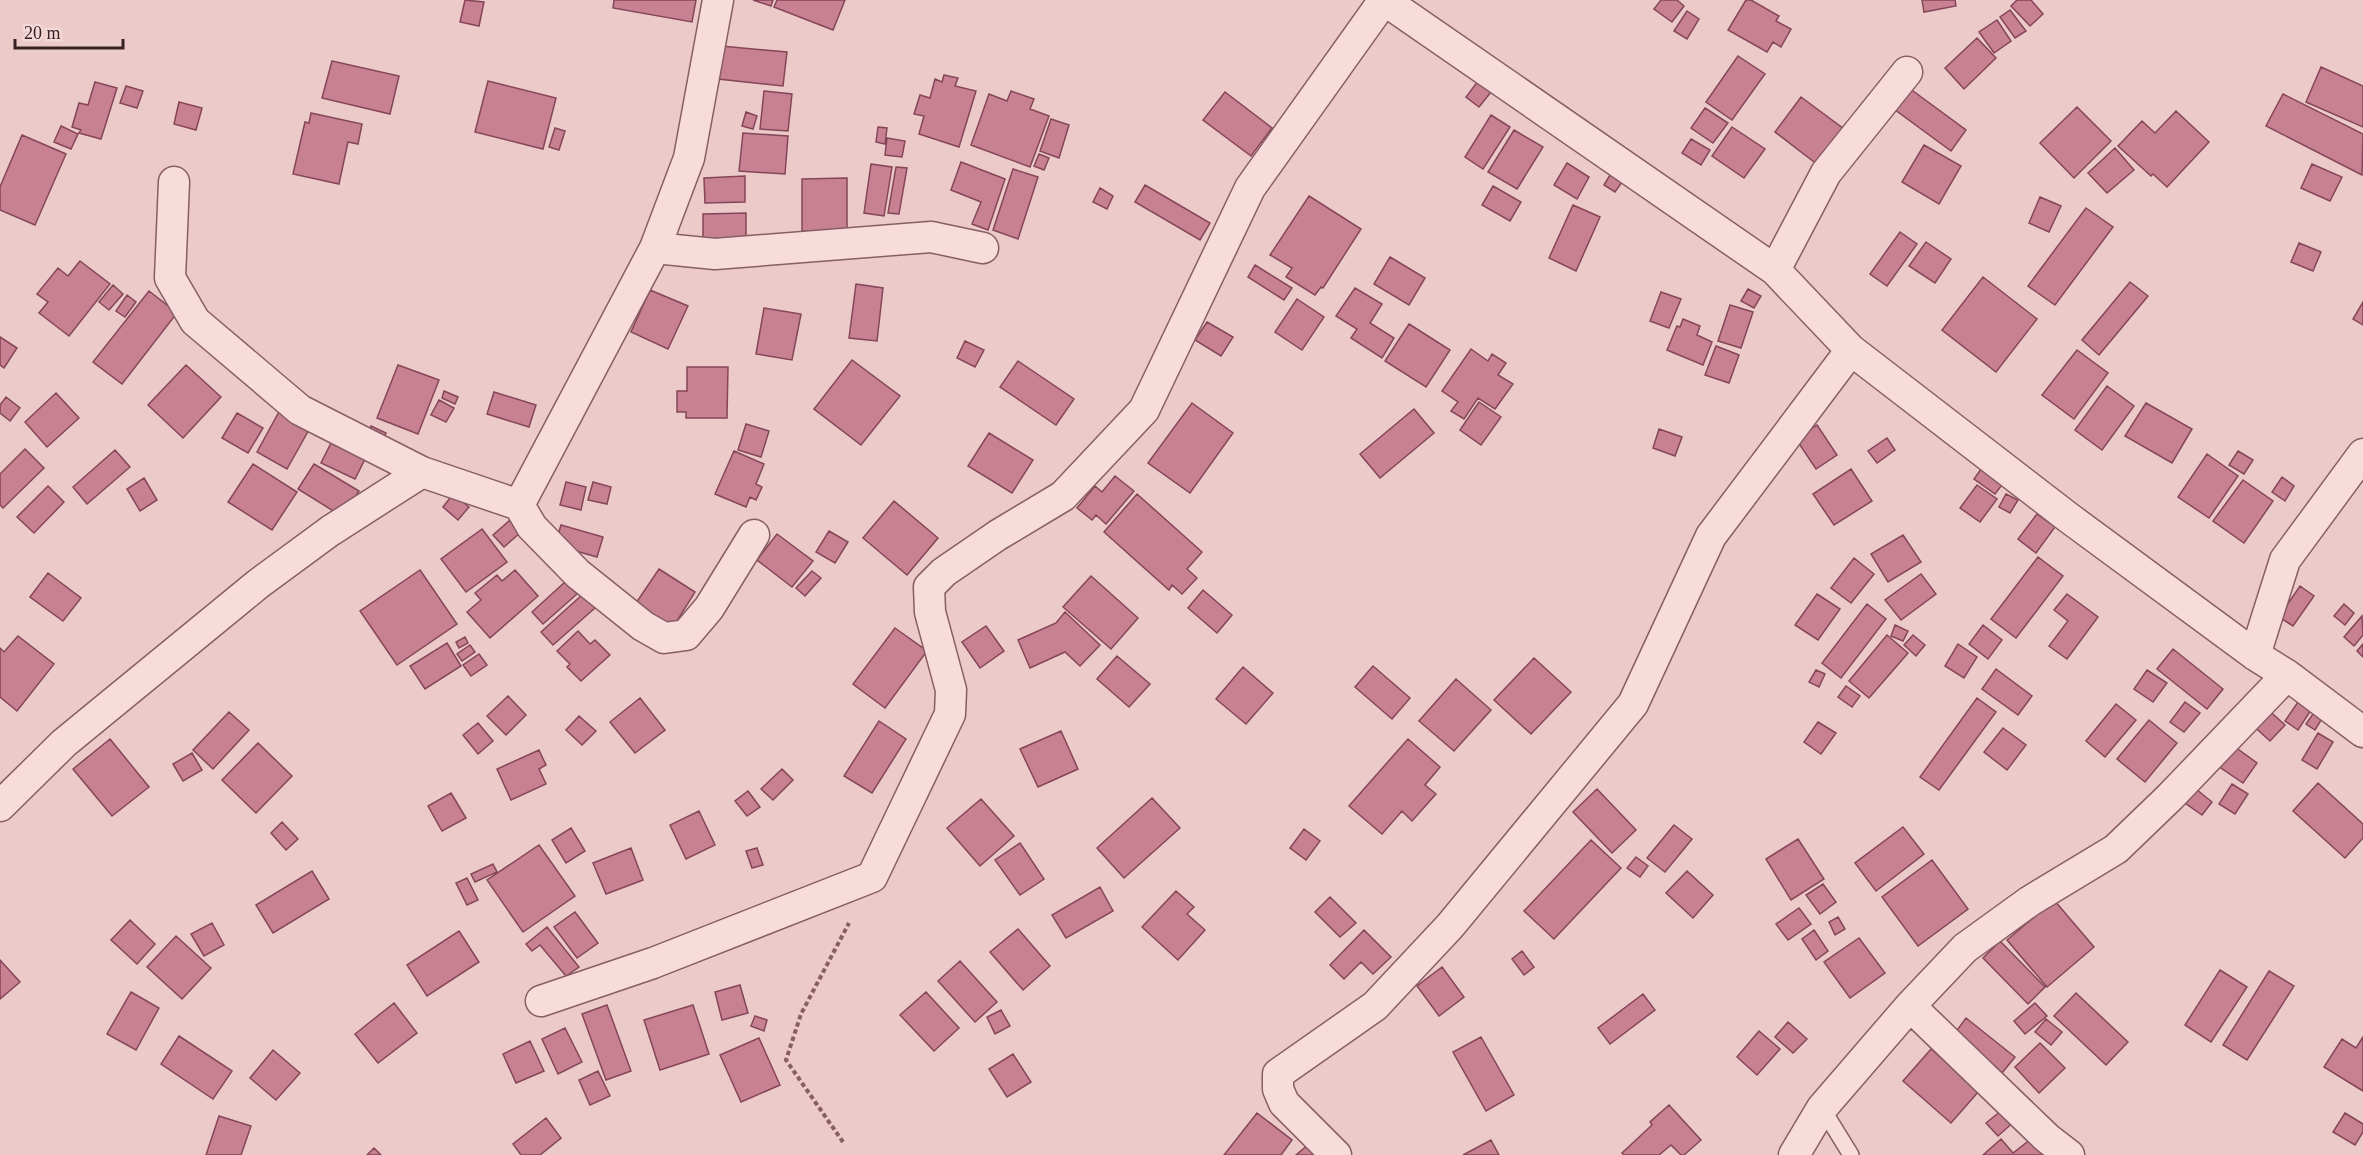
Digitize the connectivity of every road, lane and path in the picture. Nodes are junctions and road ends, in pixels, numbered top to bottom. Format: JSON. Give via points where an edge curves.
{"nodes":[{"id":1,"x":717,"y":0,"type":"edge"},
{"id":2,"x":1384,"y":0,"type":"edge"},
{"id":3,"x":1907,"y":72,"type":"dead end"},
{"id":4,"x":174,"y":182,"type":"dead end"},
{"id":5,"x":655,"y":248,"type":"junction"},
{"id":6,"x":983,"y":248,"type":"dead end"},
{"id":7,"x":1775,"y":270,"type":"junction"},
{"id":8,"x":1851,"y":350,"type":"junction"},
{"id":9,"x":2363,"y":454,"type":"edge"},
{"id":10,"x":422,"y":472,"type":"junction"},
{"id":11,"x":519,"y":505,"type":"junction"},
{"id":12,"x":754,"y":536,"type":"dead end"},
{"id":13,"x":2255,"y":656,"type":"junction"},
{"id":14,"x":2287,"y":675,"type":"junction"},
{"id":15,"x":2363,"y":732,"type":"edge"},
{"id":16,"x":0,"y":806,"type":"edge"},
{"id":17,"x":872,"y":877,"type":"junction"},
{"id":18,"x":541,"y":1001,"type":"dead end"},
{"id":19,"x":1910,"y":1006,"type":"junction"},
{"id":20,"x":1822,"y":1108,"type":"junction"},
{"id":21,"x":843,"y":1142,"type":"dead end"},
{"id":22,"x":1336,"y":1155,"type":"edge"},
{"id":23,"x":1794,"y":1155,"type":"edge"},
{"id":24,"x":1851,"y":1155,"type":"edge"},
{"id":25,"x":2069,"y":1155,"type":"edge"}],
"edges":[{"from":1,"to":5,"type":"street","via":[[689,158]]},
{"from":2,"to":7,"type":"street"},
{"from":2,"to":17,"type":"street","via":[[1250,188],[1144,410],[1063,496],[998,535],[929,587],[930,612],[951,690],[950,714]]},
{"from":3,"to":7,"type":"street","via":[[1826,174]]},
{"from":4,"to":10,"type":"street","via":[[170,278],[195,321],[300,410]]},
{"from":5,"to":6,"type":"street","via":[[715,254],[931,237]]},
{"from":5,"to":11,"type":"street"},
{"from":7,"to":8,"type":"street"},
{"from":8,"to":13,"type":"street"},
{"from":8,"to":22,"type":"street","via":[[1711,536],[1634,704],[1450,926],[1375,1006],[1278,1074],[1278,1089],[1284,1103]]},
{"from":9,"to":13,"type":"street","via":[[2285,560]]},
{"from":10,"to":11,"type":"street"},
{"from":10,"to":16,"type":"street","via":[[330,531],[258,584],[64,743]]},
{"from":11,"to":12,"type":"street","via":[[532,527],[578,574],[664,638],[686,635],[709,608]]},
{"from":13,"to":14,"type":"street"},
{"from":14,"to":15,"type":"street"},
{"from":14,"to":19,"type":"street","via":[[2116,849],[2030,901],[1965,948]]},
{"from":17,"to":18,"type":"street","via":[[653,963]]},
{"from":17,"to":21,"type":"path","via":[[801,1014],[786,1059]]},
{"from":19,"to":20,"type":"street"},
{"from":19,"to":25,"type":"street"},
{"from":20,"to":23,"type":"street"},
{"from":20,"to":24,"type":"lane"}]}
